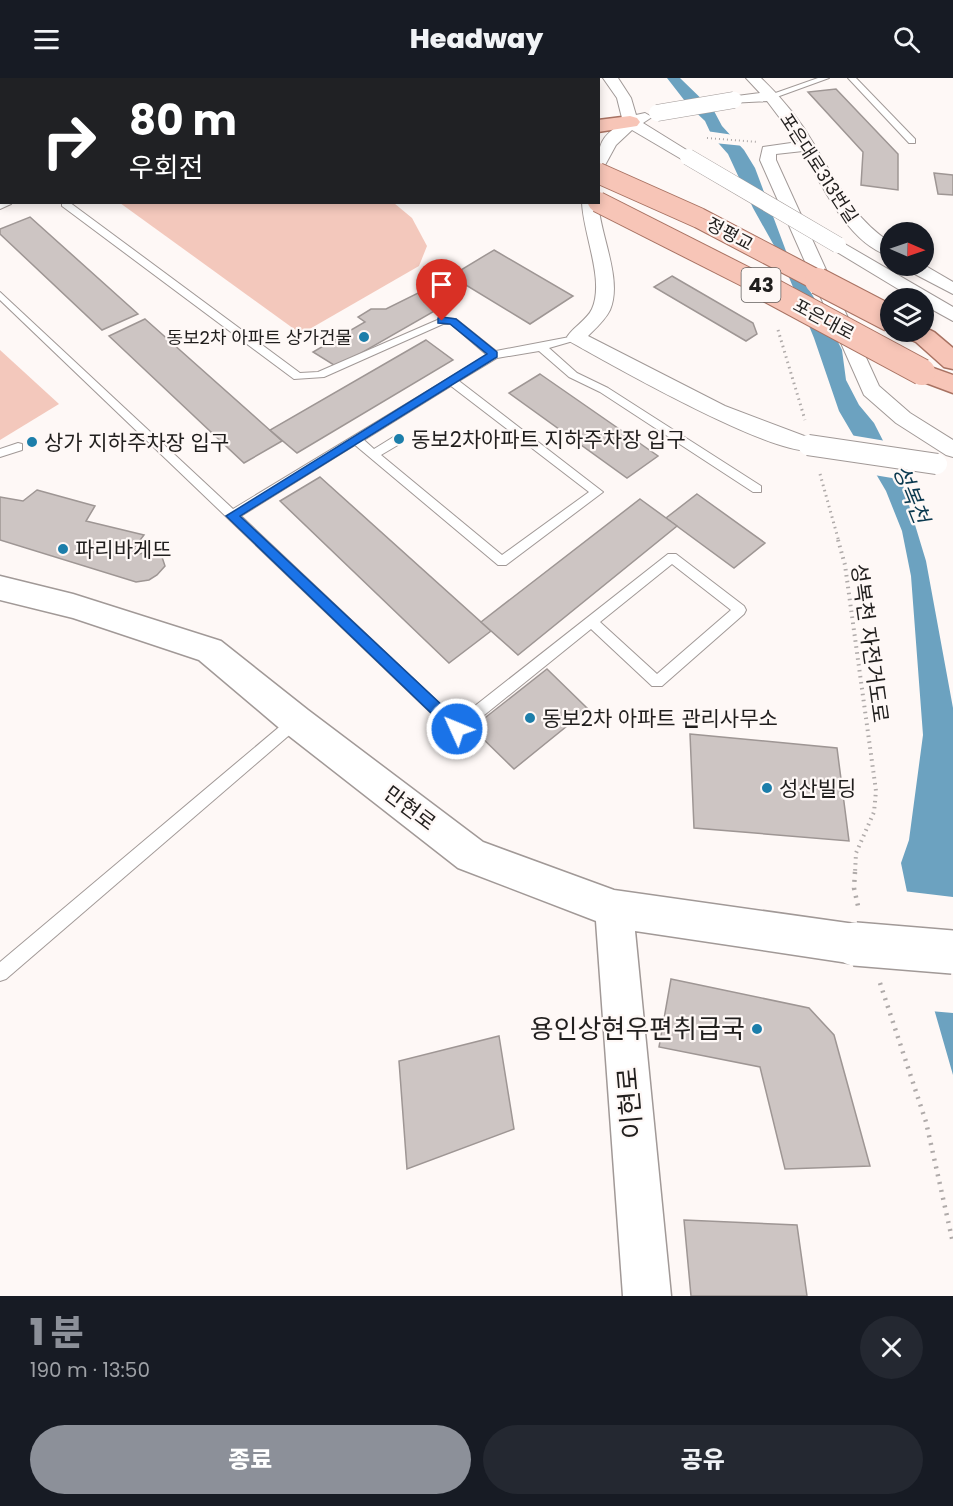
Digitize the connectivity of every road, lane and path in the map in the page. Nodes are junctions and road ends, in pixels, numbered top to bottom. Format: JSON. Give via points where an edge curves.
{"nodes":[{"id":1,"x":610,"y":78,"type":"edge"},
{"id":2,"x":753,"y":78,"type":"edge"},
{"id":3,"x":825,"y":78,"type":"edge"},
{"id":4,"x":852,"y":78,"type":"edge"},
{"id":5,"x":771,"y":96,"type":"junction"},
{"id":6,"x":630,"y":122,"type":"junction"},
{"id":7,"x":600,"y":126,"type":"edge"},
{"id":8,"x":702,"y":137,"type":"dead end"},
{"id":9,"x":912,"y":141,"type":"dead end"},
{"id":10,"x":758,"y":142,"type":"dead end"},
{"id":11,"x":808,"y":146,"type":"junction"},
{"id":12,"x":600,"y":161,"type":"edge"},
{"id":13,"x":600,"y":174,"type":"edge"},
{"id":14,"x":600,"y":203,"type":"edge"},
{"id":15,"x":64,"y":204,"type":"edge"},
{"id":16,"x":590,"y":204,"type":"edge"},
{"id":17,"x":880,"y":243,"type":"edge"},
{"id":18,"x":930,"y":276,"type":"edge"},
{"id":19,"x":953,"y":289,"type":"edge"},
{"id":20,"x":0,"y":295,"type":"edge"},
{"id":21,"x":880,"y":313,"type":"edge"},
{"id":22,"x":953,"y":315,"type":"edge"},
{"id":23,"x":777,"y":327,"type":"dead end"},
{"id":24,"x":576,"y":337,"type":"junction"},
{"id":25,"x":930,"y":342,"type":"edge"},
{"id":26,"x":541,"y":347,"type":"junction"},
{"id":27,"x":494,"y":355,"type":"junction"},
{"id":28,"x":953,"y":361,"type":"edge"},
{"id":29,"x":452,"y":381,"type":"junction"},
{"id":30,"x":953,"y":385,"type":"edge"},
{"id":31,"x":806,"y":422,"type":"dead end"},
{"id":32,"x":399,"y":439,"type":"dead end"},
{"id":33,"x":356,"y":440,"type":"junction"},
{"id":34,"x":18,"y":447,"type":"dead end"},
{"id":35,"x":0,"y":453,"type":"edge"},
{"id":36,"x":374,"y":454,"type":"junction"},
{"id":37,"x":948,"y":460,"type":"edge"},
{"id":38,"x":819,"y":473,"type":"dead end"},
{"id":39,"x":757,"y":489,"type":"dead end"},
{"id":40,"x":232,"y":516,"type":"junction"},
{"id":41,"x":0,"y":588,"type":"edge"},
{"id":42,"x":592,"y":621,"type":"junction"},
{"id":43,"x":296,"y":721,"type":"junction"},
{"id":44,"x":614,"y":909,"type":"junction"},
{"id":45,"x":864,"y":942,"type":"junction"},
{"id":46,"x":953,"y":952,"type":"edge"},
{"id":47,"x":0,"y":973,"type":"edge"},
{"id":48,"x":953,"y":1244,"type":"edge"},
{"id":49,"x":647,"y":1296,"type":"edge"}],
"edges":[{"from":1,"to":6,"type":"street","via":[[628,105]]},
{"from":2,"to":5,"type":"street","name":"포은대로313번길"},
{"from":3,"to":5,"type":"lane"},
{"from":4,"to":9,"type":"lane"},
{"from":5,"to":6,"type":"street","bridge":true,"via":[[657,113]]},
{"from":5,"to":11,"type":"street","name":"포은대로313번길"},
{"from":6,"to":7,"type":"main road"},
{"from":6,"to":12,"type":"street"},
{"from":6,"to":22,"type":"street","bridge":true},
{"from":8,"to":10,"type":"path","bridge":true},
{"from":11,"to":17,"type":"street","name":"포은대로313번길","via":[[836,201],[856,226]]},
{"from":11,"to":37,"type":"street","via":[[768,150],[768,160],[871,390]]},
{"from":13,"to":21,"type":"main road","name":"정평교","number":"43","bridge":true,"via":[[699,218]]},
{"from":14,"to":30,"type":"main road","name":"포은대로","number":"43","bridge":true},
{"from":15,"to":27,"type":"lane","via":[[298,377],[320,375],[442,321],[453,321]]},
{"from":16,"to":24,"type":"street","via":[[589,219],[605,287],[601,310]]},
{"from":18,"to":19,"type":"street"},
{"from":20,"to":40,"type":"lane"},
{"from":23,"to":31,"type":"path"},
{"from":24,"to":26,"type":"lane"},
{"from":24,"to":37,"type":"street","bridge":true,"via":[[690,398],[764,432],[808,445]]},
{"from":25,"to":28,"type":"main road"},
{"from":26,"to":27,"type":"lane"},
{"from":26,"to":39,"type":"lane","via":[[573,375],[604,390]]},
{"from":27,"to":29,"type":"lane"},
{"from":29,"to":33,"type":"lane"},
{"from":29,"to":36,"type":"lane","via":[[597,492],[502,562]]},
{"from":32,"to":36,"type":"lane"},
{"from":33,"to":36,"type":"lane"},
{"from":33,"to":40,"type":"lane"},
{"from":34,"to":35,"type":"lane"},
{"from":38,"to":45,"type":"path","name":"성복천 자전거도로","via":[[845,565],[876,791],[874,812],[856,853],[854,888]]},
{"from":40,"to":42,"type":"lane","via":[[457,729]]},
{"from":41,"to":43,"type":"street","name":"만현로","via":[[73,606],[210,650]]},
{"from":42,"to":42,"type":"lane","via":[[657,682],[740,610],[672,557]]},
{"from":43,"to":44,"type":"street","name":"만현로","via":[[471,855]]},
{"from":43,"to":47,"type":"lane"},
{"from":44,"to":45,"type":"street","name":"만현로"},
{"from":44,"to":49,"type":"street","name":"이현로"},
{"from":45,"to":46,"type":"street","name":"만현로","bridge":true},
{"from":45,"to":48,"type":"path","name":"성복천 자전거도로","via":[[926,1122]]}]}
